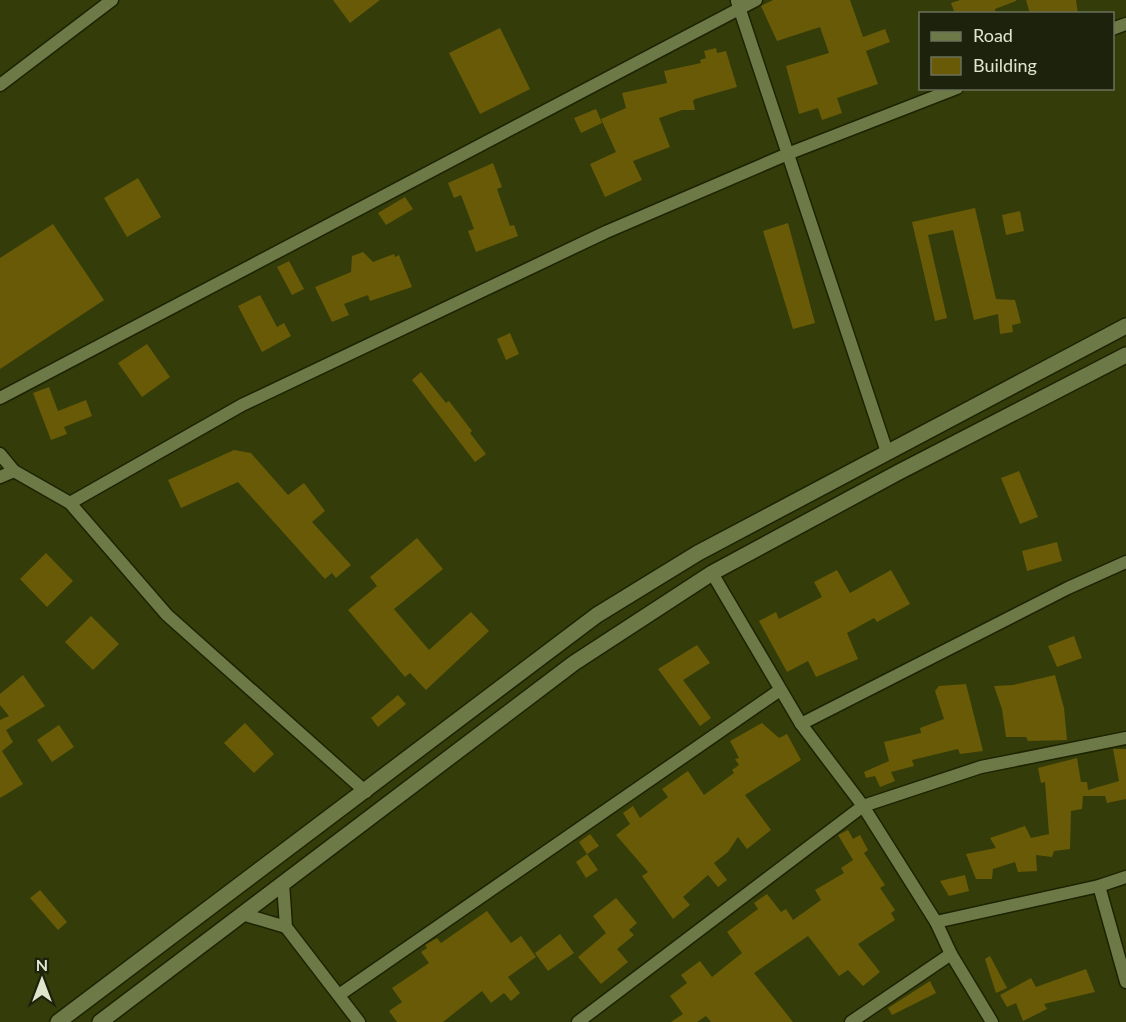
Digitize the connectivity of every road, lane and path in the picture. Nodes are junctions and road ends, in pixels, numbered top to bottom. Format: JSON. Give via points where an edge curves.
{"nodes":[{"id":1,"x":112,"y":0,"type":"edge"},
{"id":2,"x":756,"y":0,"type":"edge"},
{"id":3,"x":737,"y":4,"type":"edge"},
{"id":4,"x":0,"y":85,"type":"edge"},
{"id":5,"x":952,"y":90,"type":"edge"},
{"id":6,"x":790,"y":153,"type":"junction"},
{"id":7,"x":1126,"y":326,"type":"edge"},
{"id":8,"x":1126,"y":355,"type":"edge"},
{"id":9,"x":0,"y":398,"type":"edge"},
{"id":10,"x":887,"y":452,"type":"junction"},
{"id":11,"x":0,"y":454,"type":"edge"},
{"id":12,"x":856,"y":469,"type":"junction"},
{"id":13,"x":14,"y":471,"type":"junction"},
{"id":14,"x":0,"y":477,"type":"edge"},
{"id":15,"x":870,"y":488,"type":"junction"},
{"id":16,"x":70,"y":503,"type":"junction"},
{"id":17,"x":1126,"y":562,"type":"edge"},
{"id":18,"x":712,"y":573,"type":"junction"},
{"id":19,"x":780,"y":690,"type":"junction"},
{"id":20,"x":801,"y":724,"type":"junction"},
{"id":21,"x":1126,"y":738,"type":"edge"},
{"id":22,"x":366,"y":792,"type":"junction"},
{"id":23,"x":863,"y":806,"type":"junction"},
{"id":24,"x":1126,"y":877,"type":"edge"},
{"id":25,"x":283,"y":883,"type":"junction"},
{"id":26,"x":1099,"y":886,"type":"junction"},
{"id":27,"x":242,"y":914,"type":"junction"},
{"id":28,"x":936,"y":922,"type":"junction"},
{"id":29,"x":286,"y":927,"type":"junction"},
{"id":30,"x":951,"y":954,"type":"junction"},
{"id":31,"x":1126,"y":982,"type":"edge"},
{"id":32,"x":339,"y":995,"type":"junction"},
{"id":33,"x":63,"y":1020,"type":"edge"},
{"id":34,"x":100,"y":1022,"type":"edge"},
{"id":35,"x":359,"y":1022,"type":"edge"},
{"id":36,"x":578,"y":1022,"type":"edge"},
{"id":37,"x":851,"y":1022,"type":"edge"},
{"id":38,"x":992,"y":1022,"type":"edge"}],
"edges":[{"from":1,"to":4,"type":"street"},
{"from":2,"to":3,"type":"street"},
{"from":3,"to":6,"type":"street"},
{"from":3,"to":9,"type":"street"},
{"from":5,"to":6,"type":"street"},
{"from":6,"to":10,"type":"street"},
{"from":6,"to":16,"type":"street","via":[[606,232],[242,405]]},
{"from":7,"to":10,"type":"main road"},
{"from":8,"to":15,"type":"main road"},
{"from":10,"to":12,"type":"main road"},
{"from":11,"to":13,"type":"street"},
{"from":12,"to":15,"type":"main road"},
{"from":12,"to":22,"type":"main road","via":[[698,553],[597,615]]},
{"from":13,"to":14,"type":"street"},
{"from":13,"to":16,"type":"street"},
{"from":15,"to":18,"type":"main road"},
{"from":16,"to":22,"type":"street","via":[[167,615]]},
{"from":17,"to":20,"type":"street"},
{"from":18,"to":19,"type":"street"},
{"from":18,"to":25,"type":"main road","via":[[574,663]]},
{"from":19,"to":20,"type":"street"},
{"from":19,"to":32,"type":"street"},
{"from":20,"to":23,"type":"street"},
{"from":21,"to":23,"type":"street","via":[[981,767]]},
{"from":22,"to":33,"type":"main road"},
{"from":23,"to":28,"type":"street"},
{"from":23,"to":36,"type":"street"},
{"from":24,"to":26,"type":"street"},
{"from":25,"to":27,"type":"main road"},
{"from":25,"to":29,"type":"street"},
{"from":26,"to":28,"type":"street"},
{"from":26,"to":31,"type":"street"},
{"from":27,"to":29,"type":"street"},
{"from":27,"to":34,"type":"main road"},
{"from":28,"to":30,"type":"street"},
{"from":29,"to":32,"type":"street"},
{"from":30,"to":37,"type":"street"},
{"from":30,"to":38,"type":"street"},
{"from":32,"to":35,"type":"street"}]}
